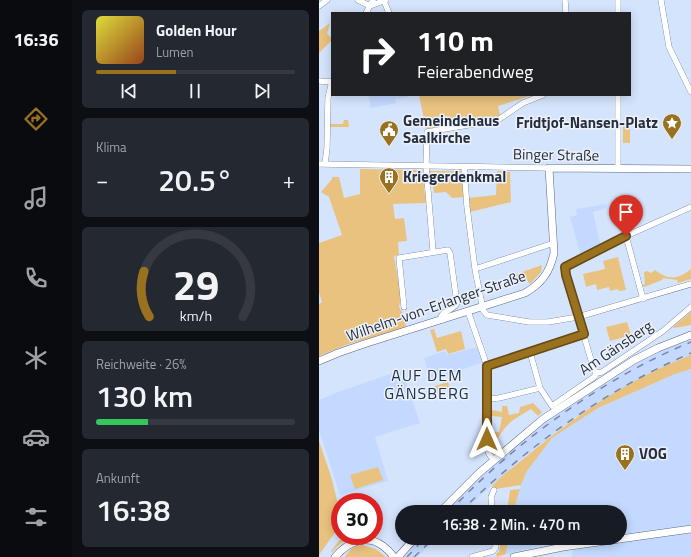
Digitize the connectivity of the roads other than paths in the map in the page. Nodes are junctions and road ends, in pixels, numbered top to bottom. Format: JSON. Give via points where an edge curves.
{"nodes":[{"id":1,"x":327,"y":0,"type":"edge"},
{"id":2,"x":358,"y":0,"type":"edge"},
{"id":3,"x":373,"y":0,"type":"edge"},
{"id":4,"x":385,"y":0,"type":"edge"},
{"id":5,"x":565,"y":0,"type":"edge"},
{"id":6,"x":618,"y":0,"type":"edge"},
{"id":7,"x":661,"y":0,"type":"edge"},
{"id":8,"x":319,"y":6,"type":"edge"},
{"id":9,"x":369,"y":6,"type":"junction"},
{"id":10,"x":366,"y":12,"type":"edge"},
{"id":11,"x":389,"y":12,"type":"edge"},
{"id":12,"x":566,"y":12,"type":"edge"},
{"id":13,"x":618,"y":12,"type":"edge"},
{"id":14,"x":319,"y":81,"type":"edge"},
{"id":15,"x":331,"y":84,"type":"edge"},
{"id":16,"x":331,"y":88,"type":"edge"},
{"id":17,"x":691,"y":92,"type":"edge"},
{"id":18,"x":540,"y":96,"type":"edge"},
{"id":19,"x":618,"y":96,"type":"edge"},
{"id":20,"x":322,"y":164,"type":"edge"},
{"id":21,"x":426,"y":166,"type":"junction"},
{"id":22,"x":464,"y":167,"type":"junction"},
{"id":23,"x":549,"y":168,"type":"junction"},
{"id":24,"x":618,"y":169,"type":"junction"},
{"id":25,"x":691,"y":169,"type":"edge"},
{"id":26,"x":691,"y":207,"type":"edge"},
{"id":27,"x":626,"y":236,"type":"junction"},
{"id":28,"x":554,"y":243,"type":"junction"},
{"id":29,"x":433,"y":252,"type":"junction"},
{"id":30,"x":475,"y":269,"type":"junction"},
{"id":31,"x":691,"y":284,"type":"edge"},
{"id":32,"x":691,"y":288,"type":"edge"},
{"id":33,"x":671,"y":290,"type":"junction"},
{"id":34,"x":643,"y":299,"type":"junction"},
{"id":35,"x":404,"y":307,"type":"dead end"},
{"id":36,"x":482,"y":307,"type":"junction"},
{"id":37,"x":691,"y":307,"type":"edge"},
{"id":38,"x":468,"y":311,"type":"junction"},
{"id":39,"x":578,"y":317,"type":"junction"},
{"id":40,"x":442,"y":320,"type":"junction"},
{"id":41,"x":584,"y":334,"type":"junction"},
{"id":42,"x":691,"y":335,"type":"edge"},
{"id":43,"x":530,"y":352,"type":"junction"},
{"id":44,"x":319,"y":361,"type":"edge"},
{"id":45,"x":487,"y":366,"type":"junction"},
{"id":46,"x":597,"y":373,"type":"junction"},
{"id":47,"x":540,"y":388,"type":"junction"},
{"id":48,"x":487,"y":399,"type":"junction"},
{"id":49,"x":494,"y":460,"type":"junction"},
{"id":50,"x":494,"y":490,"type":"dead end"},
{"id":51,"x":446,"y":505,"type":"edge"},
{"id":52,"x":492,"y":505,"type":"edge"},
{"id":53,"x":691,"y":529,"type":"edge"},
{"id":54,"x":407,"y":545,"type":"edge"},
{"id":55,"x":496,"y":545,"type":"edge"},
{"id":56,"x":344,"y":548,"type":"junction"},
{"id":57,"x":394,"y":556,"type":"edge"},
{"id":58,"x":335,"y":557,"type":"edge"},
{"id":59,"x":339,"y":557,"type":"edge"},
{"id":60,"x":472,"y":557,"type":"edge"},
{"id":61,"x":516,"y":557,"type":"edge"}],
"edges":[{"from":1,"to":8,"type":"street"},
{"from":2,"to":9,"type":"street"},
{"from":3,"to":9,"type":"street"},
{"from":4,"to":9,"type":"street"},
{"from":4,"to":11,"type":"street"},
{"from":5,"to":12,"type":"street"},
{"from":6,"to":13,"type":"street"},
{"from":7,"to":17,"type":"street","via":[[669,47]]},
{"from":9,"to":10,"type":"street"},
{"from":14,"to":15,"type":"street"},
{"from":16,"to":20,"type":"street","via":[[328,98],[327,148]]},
{"from":18,"to":21,"type":"street","via":[[523,103],[498,120],[427,132]]},
{"from":19,"to":24,"type":"street"},
{"from":20,"to":21,"type":"street","name":"Binger Straße"},
{"from":21,"to":22,"type":"street","name":"Binger Straße"},
{"from":21,"to":29,"type":"street"},
{"from":22,"to":23,"type":"street","name":"Binger Straße"},
{"from":22,"to":30,"type":"street"},
{"from":23,"to":24,"type":"main road","name":"Binger Straße"},
{"from":23,"to":28,"type":"main road","name":"Wilhelm-von-Erlanger-Straße"},
{"from":24,"to":25,"type":"main road","name":"Binger Straße"},
{"from":26,"to":27,"type":"street"},
{"from":27,"to":34,"type":"street"},
{"from":27,"to":39,"type":"street","via":[[565,267]]},
{"from":28,"to":30,"type":"street"},
{"from":28,"to":36,"type":"main road","name":"Wilhelm-von-Erlanger-Straße","via":[[552,262],[540,283],[525,293]]},
{"from":29,"to":35,"type":"street","via":[[399,258]]},
{"from":29,"to":40,"type":"street","via":[[446,250],[450,253],[457,303],[441,315]]},
{"from":30,"to":36,"type":"street"},
{"from":31,"to":33,"type":"street"},
{"from":32,"to":33,"type":"street"},
{"from":33,"to":34,"type":"street"},
{"from":34,"to":39,"type":"street"},
{"from":36,"to":38,"type":"main road","name":"Wilhelm-von-Erlanger-Straße"},
{"from":36,"to":39,"type":"street","via":[[490,316],[529,322]]},
{"from":37,"to":46,"type":"street","name":"Am Gänsberg","via":[[663,331]]},
{"from":38,"to":40,"type":"main road","name":"Wilhelm-von-Erlanger-Straße"},
{"from":38,"to":45,"type":"street"},
{"from":39,"to":41,"type":"street"},
{"from":40,"to":44,"type":"main road","name":"Wilhelm-von-Erlanger-Straße","via":[[338,352]]},
{"from":41,"to":43,"type":"street"},
{"from":41,"to":46,"type":"street"},
{"from":42,"to":49,"type":"main road","via":[[626,365],[543,419]]},
{"from":43,"to":45,"type":"street"},
{"from":43,"to":47,"type":"street"},
{"from":45,"to":48,"type":"street"},
{"from":46,"to":47,"type":"street","name":"Am Gänsberg","via":[[552,406]]},
{"from":47,"to":48,"type":"street"},
{"from":48,"to":49,"type":"street","via":[[487,448]]},
{"from":49,"to":51,"type":"main road"},
{"from":50,"to":52,"type":"street"},
{"from":53,"to":61,"type":"main road","via":[[563,547]]},
{"from":54,"to":57,"type":"main road"},
{"from":55,"to":60,"type":"street","via":[[493,551]]},
{"from":56,"to":57,"type":"main road","via":[[355,541],[367,540],[383,545]]},
{"from":56,"to":58,"type":"main road"},
{"from":56,"to":59,"type":"main road"}]}
